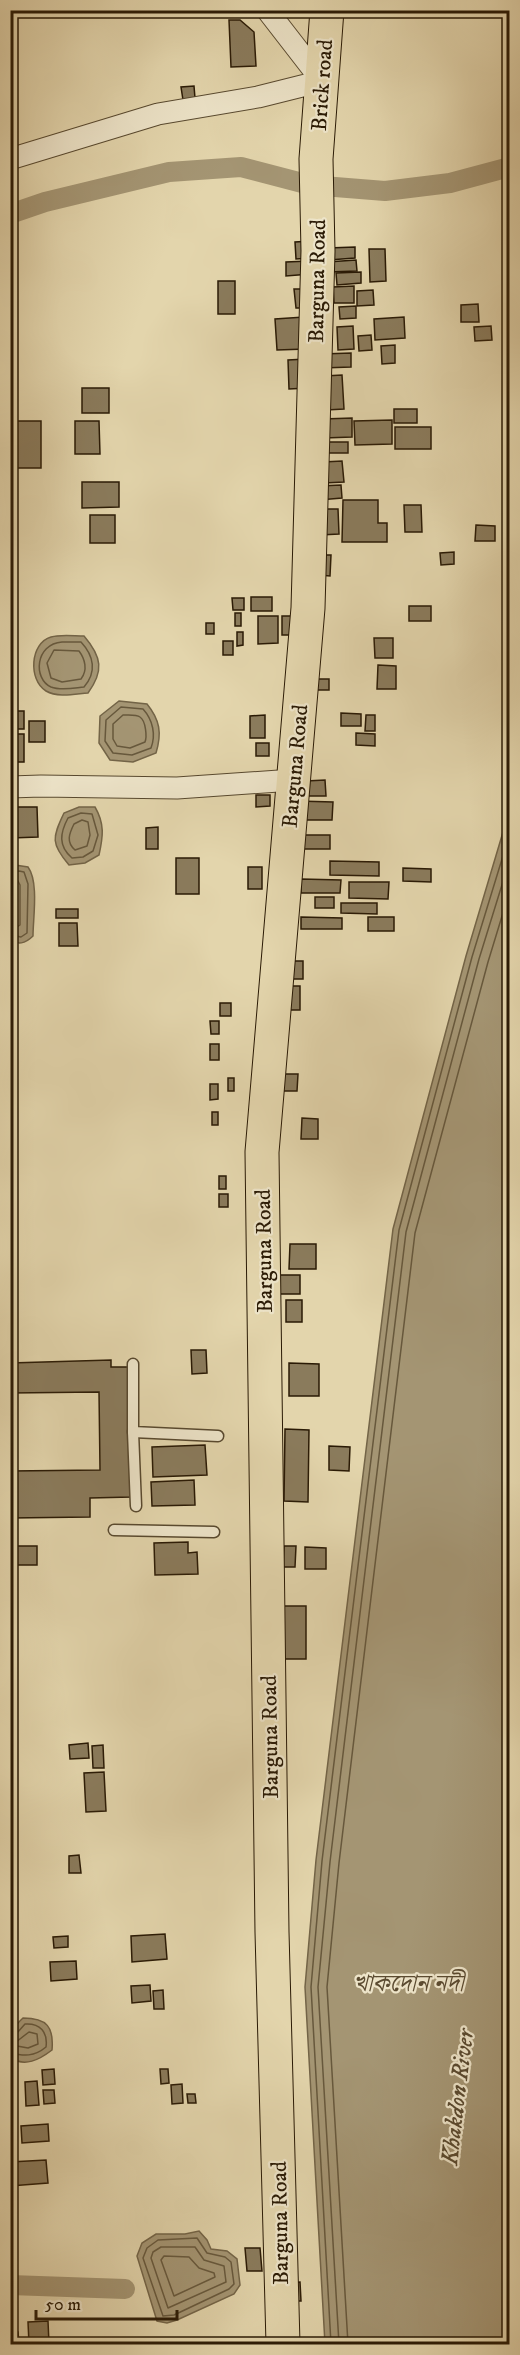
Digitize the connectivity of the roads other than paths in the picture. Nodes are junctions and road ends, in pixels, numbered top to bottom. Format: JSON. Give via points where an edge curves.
{"nodes":[{"id":1,"x":267,"y":10,"type":"edge"},
{"id":2,"x":327,"y":10,"type":"edge"},
{"id":3,"x":322,"y":81,"type":"junction"},
{"id":4,"x":10,"y":159,"type":"edge"},
{"id":5,"x":316,"y":159,"type":"joint"},
{"id":6,"x":293,"y":780,"type":"junction"},
{"id":7,"x":10,"y":787,"type":"edge"},
{"id":8,"x":134,"y":1364,"type":"dead end"},
{"id":9,"x":133,"y":1432,"type":"junction"},
{"id":10,"x":218,"y":1436,"type":"dead end"},
{"id":11,"x":136,"y":1506,"type":"dead end"},
{"id":12,"x":114,"y":1530,"type":"dead end"},
{"id":13,"x":214,"y":1532,"type":"dead end"},
{"id":14,"x":283,"y":2344,"type":"edge"}],
"edges":[{"from":1,"to":3,"type":"street"},
{"from":2,"to":3,"type":"main road","name":"Brick road"},
{"from":3,"to":4,"type":"street","via":[[258,97],[158,114]]},
{"from":3,"to":5,"type":"main road","name":"Brick road"},
{"from":5,"to":6,"type":"main road","name":"Barguna Road","via":[[318,251],[308,608]]},
{"from":6,"to":7,"type":"street","via":[[177,788]]},
{"from":6,"to":14,"type":"main road","name":"Barguna Road","via":[[262,1152],[272,1932]]},
{"from":8,"to":9,"type":"lane"},
{"from":9,"to":10,"type":"lane"},
{"from":9,"to":11,"type":"lane"},
{"from":12,"to":13,"type":"lane"}]}
